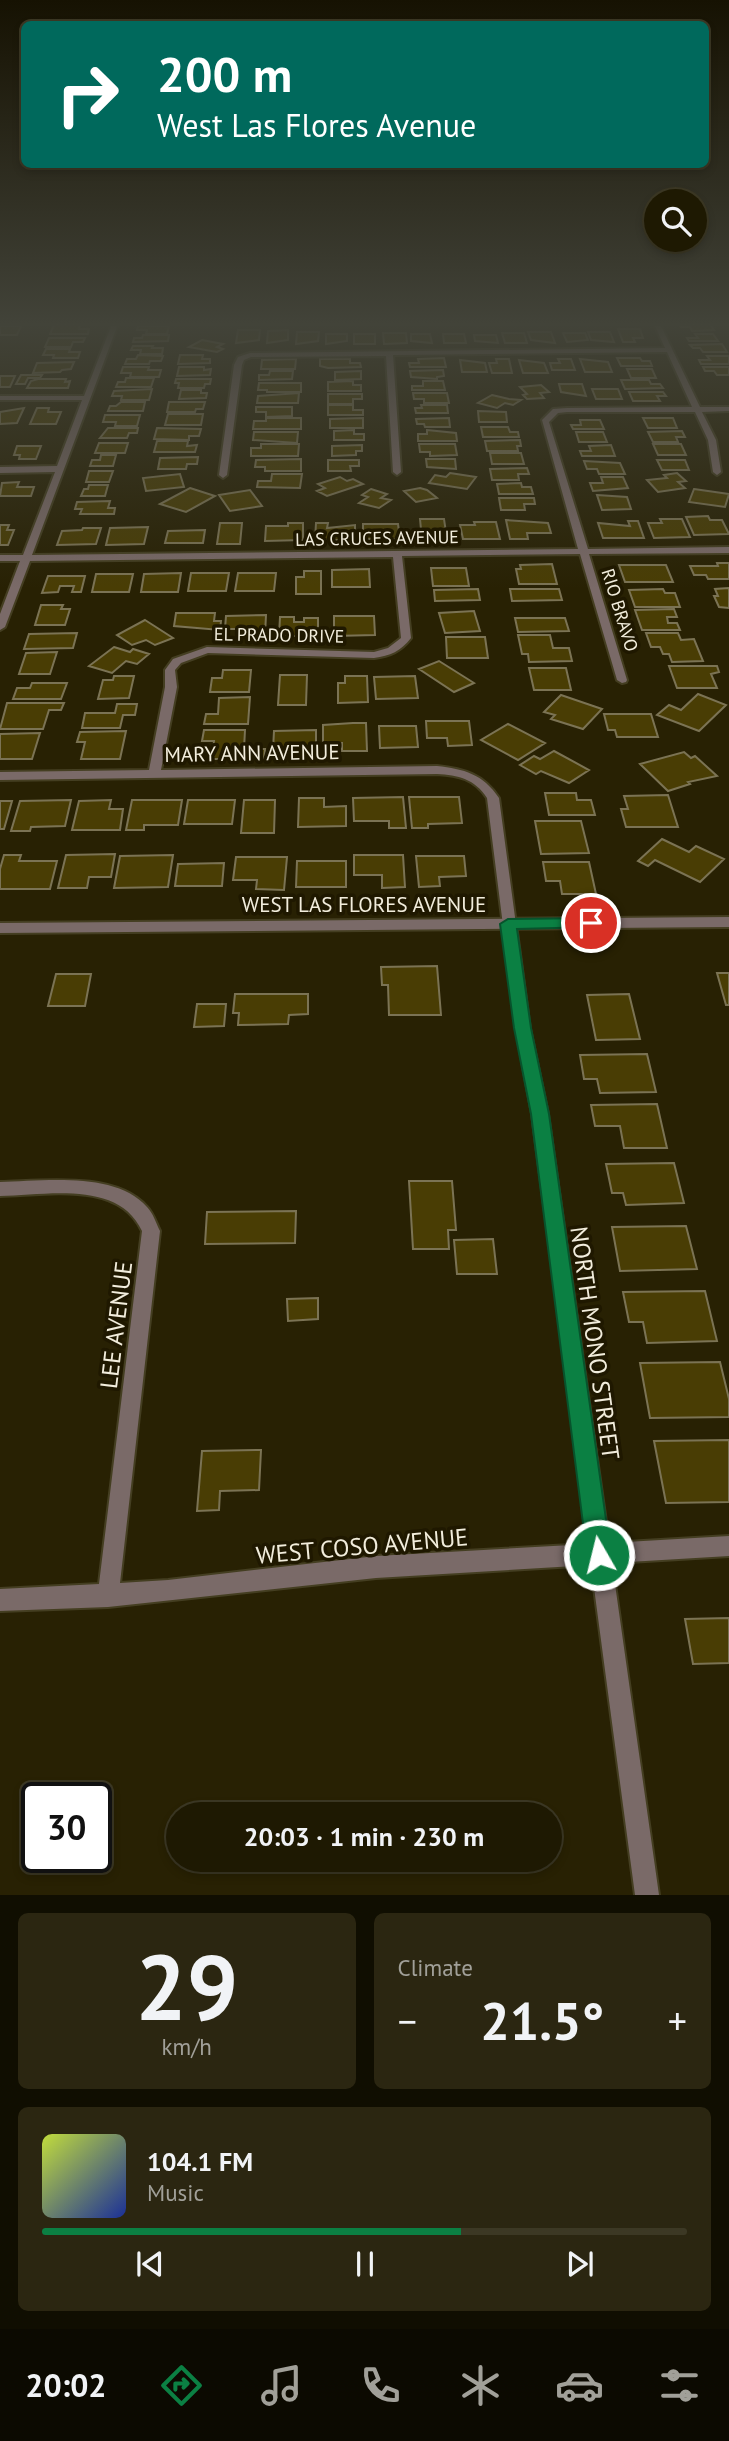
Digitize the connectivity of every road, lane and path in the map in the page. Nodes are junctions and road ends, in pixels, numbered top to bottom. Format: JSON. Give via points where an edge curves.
{"nodes":[{"id":1,"x":82,"y":412,"type":"edge"},
{"id":2,"x":232,"y":412,"type":"edge"},
{"id":3,"x":393,"y":412,"type":"edge"},
{"id":4,"x":558,"y":412,"type":"edge"},
{"id":5,"x":700,"y":412,"type":"edge"},
{"id":6,"x":0,"y":470,"type":"edge"},
{"id":7,"x":60,"y":470,"type":"junction"},
{"id":8,"x":397,"y":472,"type":"dead end"},
{"id":9,"x":717,"y":472,"type":"dead end"},
{"id":10,"x":223,"y":475,"type":"dead end"},
{"id":11,"x":729,"y":550,"type":"edge"},
{"id":12,"x":584,"y":551,"type":"junction"},
{"id":13,"x":397,"y":552,"type":"junction"},
{"id":14,"x":0,"y":558,"type":"edge"},
{"id":15,"x":26,"y":558,"type":"junction"},
{"id":16,"x":0,"y":627,"type":"edge"},
{"id":17,"x":622,"y":680,"type":"dead end"},
{"id":18,"x":154,"y":774,"type":"junction"},
{"id":19,"x":0,"y":775,"type":"edge"},
{"id":20,"x":493,"y":798,"type":"joint"},
{"id":21,"x":729,"y":922,"type":"edge"},
{"id":22,"x":508,"y":924,"type":"junction"},
{"id":23,"x":0,"y":928,"type":"edge"},
{"id":24,"x":0,"y":1189,"type":"edge"},
{"id":25,"x":729,"y":1546,"type":"edge"},
{"id":26,"x":599,"y":1555,"type":"junction"},
{"id":27,"x":108,"y":1596,"type":"junction"},
{"id":28,"x":0,"y":1600,"type":"edge"},
{"id":29,"x":647,"y":1895,"type":"edge"}],
"edges":[{"from":1,"to":7,"type":"street"},
{"from":2,"to":10,"type":"street"},
{"from":3,"to":8,"type":"street"},
{"from":4,"to":12,"type":"street","name":"RIO BRAVO","via":[[545,422]]},
{"from":5,"to":9,"type":"street","via":[[712,440]]},
{"from":6,"to":7,"type":"street"},
{"from":7,"to":15,"type":"street"},
{"from":11,"to":12,"type":"street","name":"LAS CRUCES AVENUE"},
{"from":12,"to":13,"type":"street","name":"LAS CRUCES AVENUE"},
{"from":12,"to":17,"type":"street","name":"RIO BRAVO"},
{"from":13,"to":15,"type":"street","name":"LAS CRUCES AVENUE"},
{"from":13,"to":18,"type":"street","name":"EL PRADO DRIVE","via":[[406,638],[399,647],[374,655],[225,650],[191,654],[177,661],[170,670],[171,687]]},
{"from":14,"to":15,"type":"street","name":"LAS CRUCES AVENUE"},
{"from":15,"to":16,"type":"street"},
{"from":18,"to":19,"type":"street","name":"MARY ANN AVENUE"},
{"from":18,"to":20,"type":"street","name":"MARY ANN AVENUE","via":[[437,770],[471,775],[482,781]]},
{"from":20,"to":22,"type":"street","name":"NORTH MONO STREET"},
{"from":21,"to":22,"type":"street","name":"WEST LAS FLORES AVENUE"},
{"from":22,"to":23,"type":"street","name":"WEST LAS FLORES AVENUE"},
{"from":22,"to":26,"type":"street","name":"NORTH MONO STREET","via":[[540,1114]]},
{"from":24,"to":27,"type":"street","name":"LEE AVENUE","via":[[106,1190],[124,1196],[148,1218],[151,1231]]},
{"from":25,"to":26,"type":"street","name":"WEST COSO AVENUE"},
{"from":26,"to":27,"type":"street","name":"WEST COSO AVENUE","via":[[376,1567]]},
{"from":26,"to":29,"type":"street","name":"NORTH MONO STREET"},
{"from":27,"to":28,"type":"street","name":"WEST COSO AVENUE"}]}
